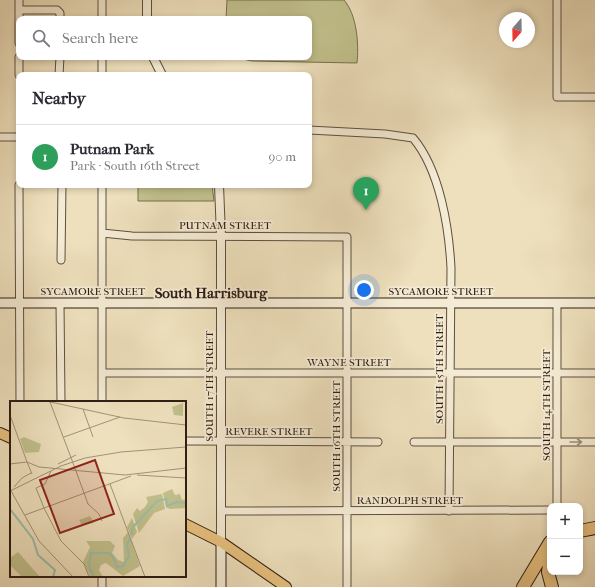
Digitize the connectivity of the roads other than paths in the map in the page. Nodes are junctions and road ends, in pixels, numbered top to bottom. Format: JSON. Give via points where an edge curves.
{"nodes":[{"id":1,"x":19,"y":0,"type":"edge"},
{"id":2,"x":102,"y":0,"type":"edge"},
{"id":3,"x":147,"y":0,"type":"edge"},
{"id":4,"x":557,"y":0,"type":"edge"},
{"id":5,"x":19,"y":10,"type":"junction"},
{"id":6,"x":19,"y":16,"type":"edge"},
{"id":7,"x":60,"y":16,"type":"edge"},
{"id":8,"x":102,"y":16,"type":"edge"},
{"id":9,"x":147,"y":16,"type":"edge"},
{"id":10,"x":19,"y":60,"type":"edge"},
{"id":11,"x":60,"y":60,"type":"edge"},
{"id":12,"x":102,"y":60,"type":"edge"},
{"id":13,"x":154,"y":60,"type":"edge"},
{"id":14,"x":19,"y":72,"type":"edge"},
{"id":15,"x":60,"y":72,"type":"edge"},
{"id":16,"x":102,"y":72,"type":"edge"},
{"id":17,"x":160,"y":72,"type":"edge"},
{"id":18,"x":595,"y":98,"type":"edge"},
{"id":19,"x":312,"y":130,"type":"edge"},
{"id":20,"x":0,"y":137,"type":"edge"},
{"id":21,"x":16,"y":137,"type":"edge"},
{"id":22,"x":19,"y":188,"type":"edge"},
{"id":23,"x":62,"y":188,"type":"edge"},
{"id":24,"x":102,"y":188,"type":"edge"},
{"id":25,"x":219,"y":188,"type":"edge"},
{"id":26,"x":102,"y":232,"type":"junction"},
{"id":27,"x":221,"y":236,"type":"junction"},
{"id":28,"x":347,"y":236,"type":"joint"},
{"id":29,"x":61,"y":260,"type":"dead end"},
{"id":30,"x":0,"y":303,"type":"edge"},
{"id":31,"x":20,"y":303,"type":"junction"},
{"id":32,"x":60,"y":303,"type":"junction"},
{"id":33,"x":102,"y":303,"type":"junction"},
{"id":34,"x":221,"y":303,"type":"junction"},
{"id":35,"x":347,"y":303,"type":"junction"},
{"id":36,"x":450,"y":303,"type":"junction"},
{"id":37,"x":557,"y":303,"type":"junction"},
{"id":38,"x":595,"y":303,"type":"edge"},
{"id":39,"x":102,"y":373,"type":"junction"},
{"id":40,"x":220,"y":373,"type":"junction"},
{"id":41,"x":347,"y":373,"type":"junction"},
{"id":42,"x":450,"y":373,"type":"junction"},
{"id":43,"x":557,"y":373,"type":"junction"},
{"id":44,"x":595,"y":373,"type":"edge"},
{"id":45,"x":20,"y":401,"type":"edge"},
{"id":46,"x":61,"y":401,"type":"edge"},
{"id":47,"x":102,"y":401,"type":"edge"},
{"id":48,"x":0,"y":433,"type":"edge"},
{"id":49,"x":10,"y":438,"type":"edge"},
{"id":50,"x":186,"y":441,"type":"edge"},
{"id":51,"x":221,"y":442,"type":"junction"},
{"id":52,"x":347,"y":442,"type":"junction"},
{"id":53,"x":378,"y":442,"type":"dead end"},
{"id":54,"x":414,"y":442,"type":"dead end"},
{"id":55,"x":450,"y":442,"type":"junction"},
{"id":56,"x":557,"y":442,"type":"junction"},
{"id":57,"x":595,"y":442,"type":"edge"},
{"id":58,"x":557,"y":503,"type":"edge"},
{"id":59,"x":547,"y":510,"type":"edge"},
{"id":60,"x":347,"y":511,"type":"junction"},
{"id":61,"x":450,"y":511,"type":"junction"},
{"id":62,"x":221,"y":512,"type":"junction"},
{"id":63,"x":583,"y":523,"type":"edge"},
{"id":64,"x":595,"y":523,"type":"edge"},
{"id":65,"x":186,"y":524,"type":"edge"},
{"id":66,"x":595,"y":528,"type":"edge"},
{"id":67,"x":583,"y":530,"type":"edge"},
{"id":68,"x":222,"y":542,"type":"junction"},
{"id":69,"x":547,"y":547,"type":"edge"},
{"id":70,"x":549,"y":575,"type":"edge"},
{"id":71,"x":221,"y":587,"type":"edge"},
{"id":72,"x":286,"y":587,"type":"edge"},
{"id":73,"x":347,"y":587,"type":"edge"},
{"id":74,"x":523,"y":587,"type":"edge"},
{"id":75,"x":552,"y":587,"type":"edge"}],
"edges":[{"from":1,"to":5,"type":"street"},
{"from":2,"to":8,"type":"street"},
{"from":3,"to":9,"type":"street"},
{"from":4,"to":18,"type":"street","via":[[557,97]]},
{"from":5,"to":6,"type":"street"},
{"from":5,"to":7,"type":"street","via":[[57,10]]},
{"from":10,"to":14,"type":"street"},
{"from":11,"to":15,"type":"street"},
{"from":12,"to":16,"type":"street"},
{"from":13,"to":17,"type":"street"},
{"from":19,"to":36,"type":"street","name":"SOUTH 15TH STREET","via":[[413,138],[422,148],[443,205],[449,236]]},
{"from":20,"to":21,"type":"street"},
{"from":22,"to":31,"type":"street"},
{"from":23,"to":29,"type":"street"},
{"from":24,"to":26,"type":"street"},
{"from":25,"to":27,"type":"street","name":"SOUTH 17TH STREET"},
{"from":26,"to":27,"type":"street","name":"PUTNAM STREET","via":[[132,236]]},
{"from":26,"to":33,"type":"street"},
{"from":27,"to":28,"type":"street","name":"PUTNAM STREET"},
{"from":27,"to":34,"type":"street","name":"SOUTH 17TH STREET"},
{"from":28,"to":35,"type":"street","name":"SOUTH 16TH STREET"},
{"from":30,"to":31,"type":"main road","name":"SYCAMORE STREET"},
{"from":31,"to":32,"type":"main road","name":"SYCAMORE STREET"},
{"from":31,"to":45,"type":"street"},
{"from":32,"to":33,"type":"main road","name":"SYCAMORE STREET"},
{"from":32,"to":46,"type":"street"},
{"from":33,"to":34,"type":"main road","name":"SYCAMORE STREET"},
{"from":33,"to":39,"type":"street"},
{"from":34,"to":35,"type":"main road","name":"SYCAMORE STREET"},
{"from":34,"to":40,"type":"street","name":"SOUTH 17TH STREET"},
{"from":35,"to":36,"type":"main road","name":"SYCAMORE STREET"},
{"from":35,"to":41,"type":"street","name":"SOUTH 16TH STREET"},
{"from":36,"to":37,"type":"main road","name":"SYCAMORE STREET"},
{"from":36,"to":42,"type":"street","name":"SOUTH 15TH STREET"},
{"from":37,"to":38,"type":"main road","name":"SYCAMORE STREET"},
{"from":37,"to":43,"type":"street","name":"SOUTH 14TH STREET"},
{"from":39,"to":40,"type":"street","name":"WAYNE STREET"},
{"from":39,"to":47,"type":"street"},
{"from":40,"to":41,"type":"street","name":"WAYNE STREET"},
{"from":40,"to":51,"type":"street","name":"SOUTH 17TH STREET"},
{"from":41,"to":42,"type":"street","name":"WAYNE STREET"},
{"from":41,"to":52,"type":"street","name":"SOUTH 16TH STREET"},
{"from":42,"to":43,"type":"street","name":"WAYNE STREET"},
{"from":42,"to":55,"type":"street","name":"SOUTH 15TH STREET"},
{"from":43,"to":44,"type":"street","name":"WAYNE STREET"},
{"from":43,"to":56,"type":"street","name":"SOUTH 14TH STREET"},
{"from":48,"to":49,"type":"main road"},
{"from":50,"to":51,"type":"street","name":"REVERE STREET"},
{"from":51,"to":52,"type":"street","name":"REVERE STREET"},
{"from":51,"to":62,"type":"street","name":"SOUTH 17TH STREET"},
{"from":52,"to":53,"type":"street","name":"REVERE STREET"},
{"from":52,"to":60,"type":"street","name":"SOUTH 16TH STREET"},
{"from":54,"to":55,"type":"street"},
{"from":55,"to":56,"type":"street"},
{"from":55,"to":61,"type":"street","name":"SOUTH 15TH STREET"},
{"from":56,"to":57,"type":"street","one_way":true},
{"from":56,"to":58,"type":"street","name":"SOUTH 14TH STREET"},
{"from":59,"to":61,"type":"street","name":"RANDOLPH STREET"},
{"from":60,"to":61,"type":"street","name":"RANDOLPH STREET"},
{"from":60,"to":62,"type":"street","name":"RANDOLPH STREET"},
{"from":60,"to":73,"type":"street","name":"SOUTH 16TH STREET"},
{"from":62,"to":68,"type":"street","name":"SOUTH 17TH STREET"},
{"from":63,"to":64,"type":"highway"},
{"from":65,"to":68,"type":"main road"},
{"from":66,"to":67,"type":"highway"},
{"from":68,"to":71,"type":"main road","name":"SOUTH 17TH STREET"},
{"from":68,"to":72,"type":"main road"},
{"from":69,"to":74,"type":"highway"},
{"from":70,"to":75,"type":"highway"}]}
